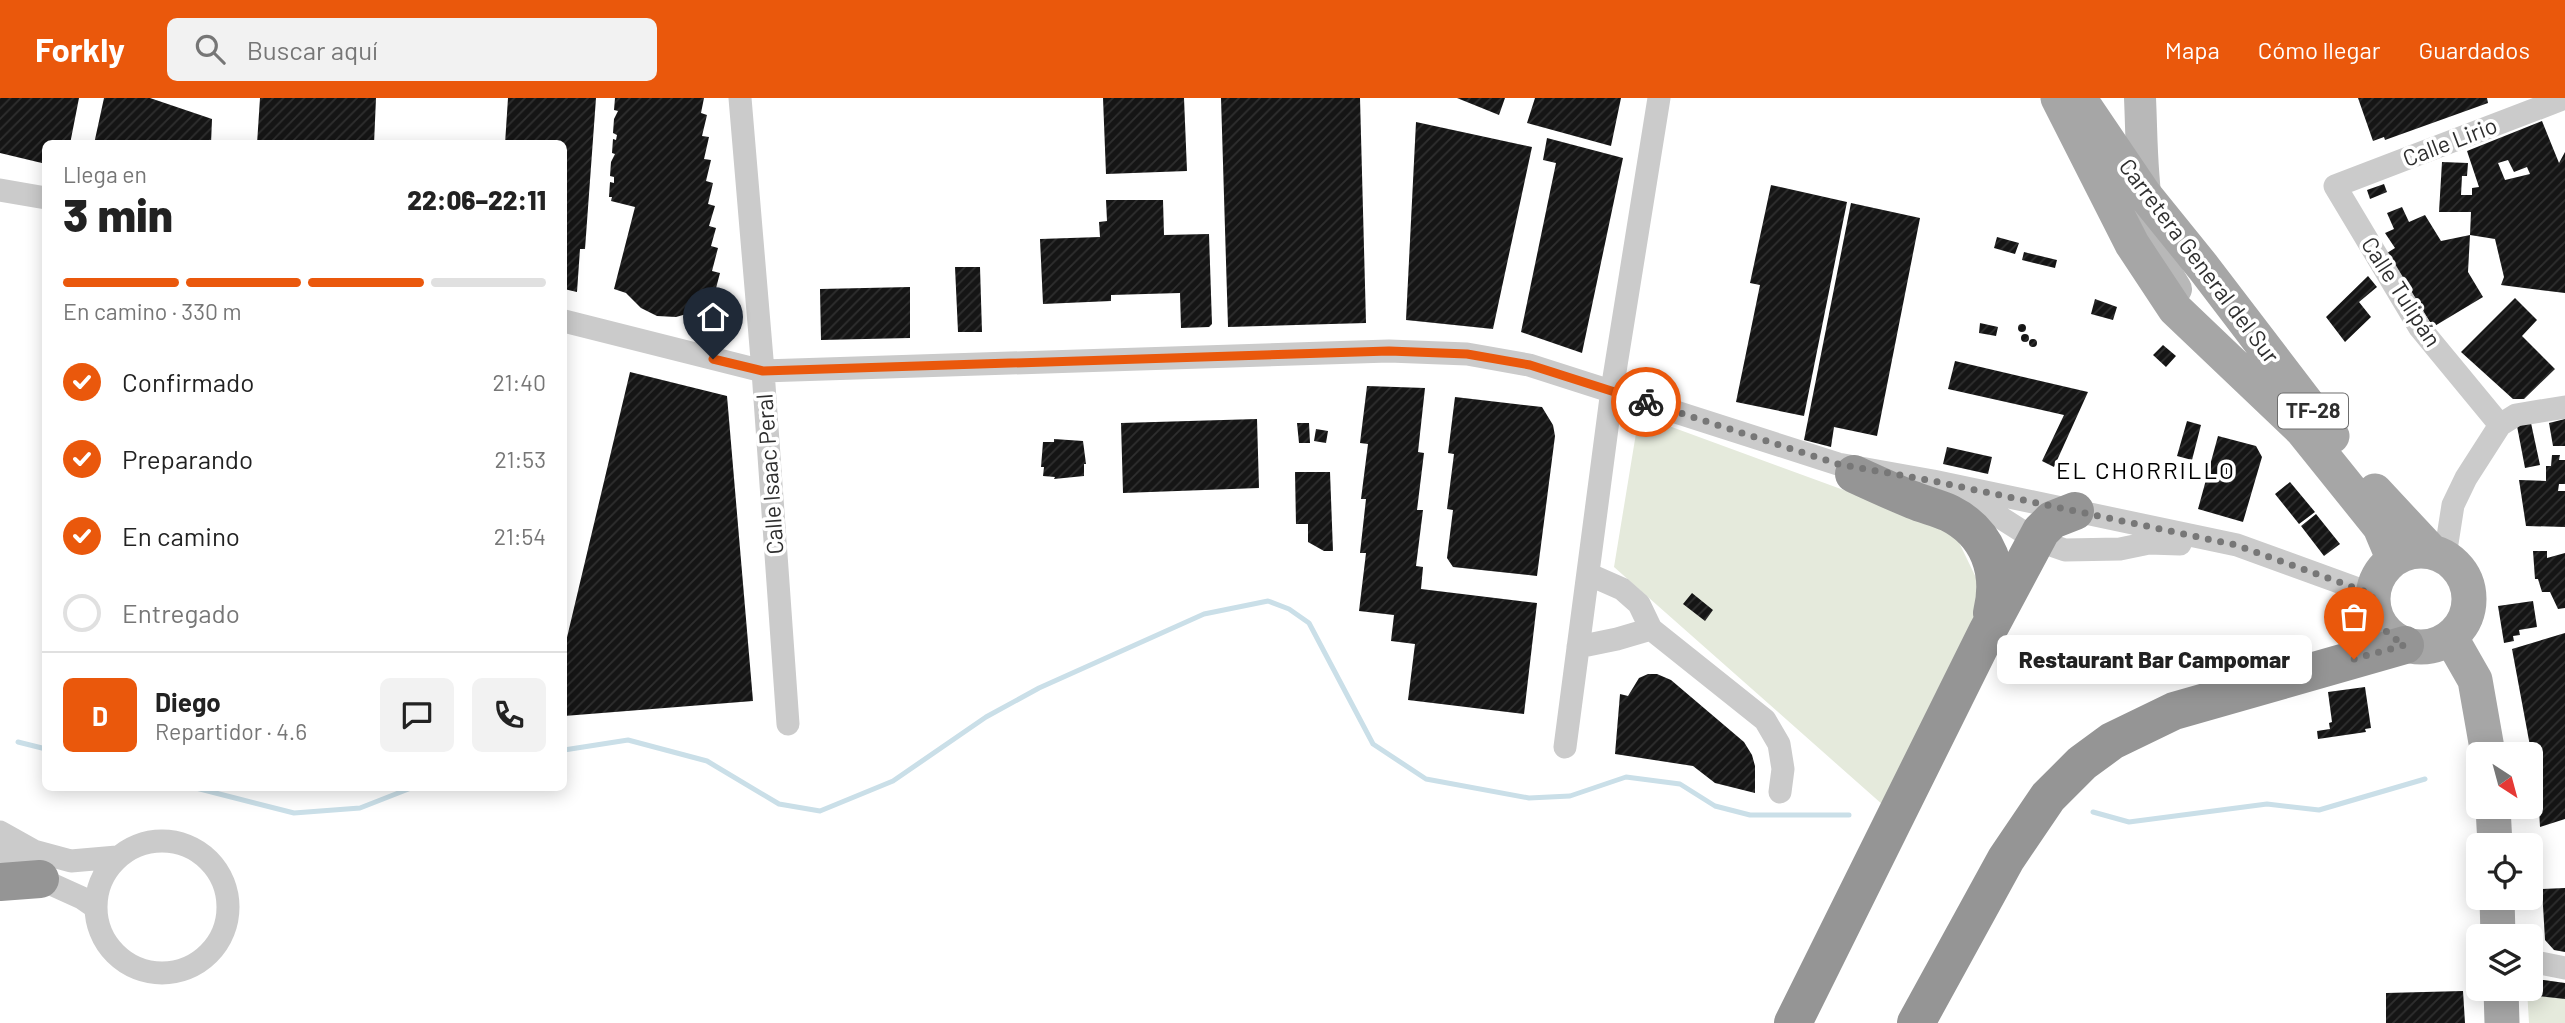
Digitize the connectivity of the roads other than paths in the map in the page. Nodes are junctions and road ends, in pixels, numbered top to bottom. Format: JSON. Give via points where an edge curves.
{"nodes":[{"id":1,"x":740,"y":98,"type":"edge"},
{"id":2,"x":1659,"y":98,"type":"edge"},
{"id":3,"x":2057,"y":98,"type":"edge"},
{"id":4,"x":2079,"y":98,"type":"edge"},
{"id":5,"x":2565,"y":98,"type":"edge"},
{"id":6,"x":2142,"y":106,"type":"edge"},
{"id":7,"x":2107,"y":139,"type":"junction"},
{"id":8,"x":2335,"y":186,"type":"joint"},
{"id":9,"x":0,"y":190,"type":"edge"},
{"id":10,"x":2144,"y":194,"type":"junction"},
{"id":11,"x":42,"y":197,"type":"edge"},
{"id":12,"x":2203,"y":267,"type":"junction"},
{"id":13,"x":567,"y":322,"type":"edge"},
{"id":14,"x":2217,"y":352,"type":"junction"},
{"id":15,"x":763,"y":371,"type":"junction"},
{"id":16,"x":1612,"y":390,"type":"junction"},
{"id":17,"x":2565,"y":407,"type":"edge"},
{"id":18,"x":2500,"y":425,"type":"junction"},
{"id":19,"x":1846,"y":469,"type":"junction"},
{"id":20,"x":2075,"y":511,"type":"junction"},
{"id":21,"x":2036,"y":540,"type":"junction"},
{"id":22,"x":2236,"y":545,"type":"junction"},
{"id":23,"x":2437,"y":553,"type":"junction"},
{"id":24,"x":2393,"y":558,"type":"junction"},
{"id":25,"x":1588,"y":574,"type":"junction"},
{"id":26,"x":2372,"y":594,"type":"junction"},
{"id":27,"x":1651,"y":629,"type":"junction"},
{"id":28,"x":1987,"y":632,"type":"junction"},
{"id":29,"x":2451,"y":638,"type":"junction"},
{"id":30,"x":2405,"y":645,"type":"junction"},
{"id":31,"x":1578,"y":647,"type":"junction"},
{"id":32,"x":788,"y":724,"type":"dead end"},
{"id":33,"x":2486,"y":742,"type":"edge"},
{"id":34,"x":1565,"y":747,"type":"dead end"},
{"id":35,"x":1780,"y":792,"type":"dead end"},
{"id":36,"x":0,"y":832,"type":"edge"},
{"id":37,"x":0,"y":854,"type":"edge"},
{"id":38,"x":117,"y":857,"type":"junction"},
{"id":39,"x":40,"y":879,"type":"junction"},
{"id":40,"x":0,"y":882,"type":"edge"},
{"id":41,"x":95,"y":907,"type":"junction"},
{"id":42,"x":2543,"y":964,"type":"edge"},
{"id":43,"x":2565,"y":968,"type":"edge"},
{"id":44,"x":2501,"y":1001,"type":"edge"},
{"id":45,"x":1793,"y":1023,"type":"edge"},
{"id":46,"x":1916,"y":1023,"type":"edge"},
{"id":47,"x":2502,"y":1023,"type":"edge"}],
"edges":[{"from":1,"to":15,"type":"street","name":"Calle Isaac Peral"},
{"from":2,"to":16,"type":"street"},
{"from":3,"to":14,"type":"main road","name":"Carretera General del Sur","number":"TF-28","via":[[2154,280]]},
{"from":4,"to":7,"type":"main road","name":"Carretera General del Sur","number":"TF-28"},
{"from":5,"to":8,"type":"street","name":"Calle Lirio"},
{"from":6,"to":7,"type":"main road","via":[[2125,137]]},
{"from":6,"to":10,"type":"main road"},
{"from":6,"to":12,"type":"main road","via":[[2166,195]]},
{"from":7,"to":10,"type":"main road","name":"Carretera General del Sur","number":"TF-28"},
{"from":8,"to":18,"type":"street","name":"Calle Tulipán","via":[[2420,328]]},
{"from":9,"to":11,"type":"street"},
{"from":10,"to":12,"type":"main road","name":"Carretera General del Sur","number":"TF-28"},
{"from":10,"to":14,"type":"main road","via":[[2154,243],[2167,276]]},
{"from":12,"to":23,"type":"main road","name":"Carretera General del Sur","number":"TF-28","via":[[2376,494]]},
{"from":13,"to":15,"type":"street"},
{"from":14,"to":24,"type":"main road","name":"Carretera General del Sur","number":"TF-28","via":[[2302,430],[2380,527]]},
{"from":15,"to":16,"type":"street","via":[[1389,351],[1467,354],[1530,365]]},
{"from":15,"to":32,"type":"street","name":"Calle Isaac Peral"},
{"from":16,"to":19,"type":"street"},
{"from":16,"to":25,"type":"street"},
{"from":17,"to":18,"type":"street","via":[[2516,415]]},
{"from":18,"to":23,"type":"street","via":[[2466,478]]},
{"from":19,"to":20,"type":"street","via":[[1933,481]]},
{"from":19,"to":21,"type":"street","via":[[1987,509]]},
{"from":19,"to":28,"type":"highway","via":[[1967,525],[1994,565],[1996,594]]},
{"from":20,"to":21,"type":"highway","via":[[2052,520]]},
{"from":20,"to":22,"type":"street"},
{"from":21,"to":22,"type":"street","via":[[2065,550],[2088,551],[2149,543]]},
{"from":21,"to":28,"type":"highway"},
{"from":22,"to":26,"type":"street"},
{"from":23,"to":24,"type":"main road","via":[[2410,551]]},
{"from":23,"to":29,"type":"main road","number":"TF-28","via":[[2458,567],[2470,599],[2466,617]]},
{"from":24,"to":26,"type":"main road","via":[[2379,573]]},
{"from":25,"to":27,"type":"street","via":[[1622,589],[1639,604]]},
{"from":25,"to":31,"type":"street"},
{"from":26,"to":30,"type":"main road","via":[[2379,624]]},
{"from":27,"to":31,"type":"street"},
{"from":27,"to":35,"type":"street","via":[[1765,720],[1779,744]]},
{"from":28,"to":45,"type":"highway"},
{"from":29,"to":30,"type":"main road","via":[[2425,647]]},
{"from":29,"to":33,"type":"main road","via":[[2475,680]]},
{"from":30,"to":46,"type":"highway","via":[[2174,711],[2122,735],[2082,763],[2048,797],[2006,859]]},
{"from":31,"to":34,"type":"street"},
{"from":36,"to":38,"type":"street","via":[[34,851],[71,861]]},
{"from":37,"to":39,"type":"street"},
{"from":38,"to":41,"type":"street","via":[[101,880]]},
{"from":38,"to":41,"type":"street","via":[[144,842],[174,840],[202,852],[222,875],[230,904],[224,934],[205,958],[178,972],[148,973],[121,960],[102,937]]},
{"from":39,"to":40,"type":"highway"},
{"from":39,"to":41,"type":"street"},
{"from":42,"to":43,"type":"street"},
{"from":44,"to":47,"type":"main road"}]}
